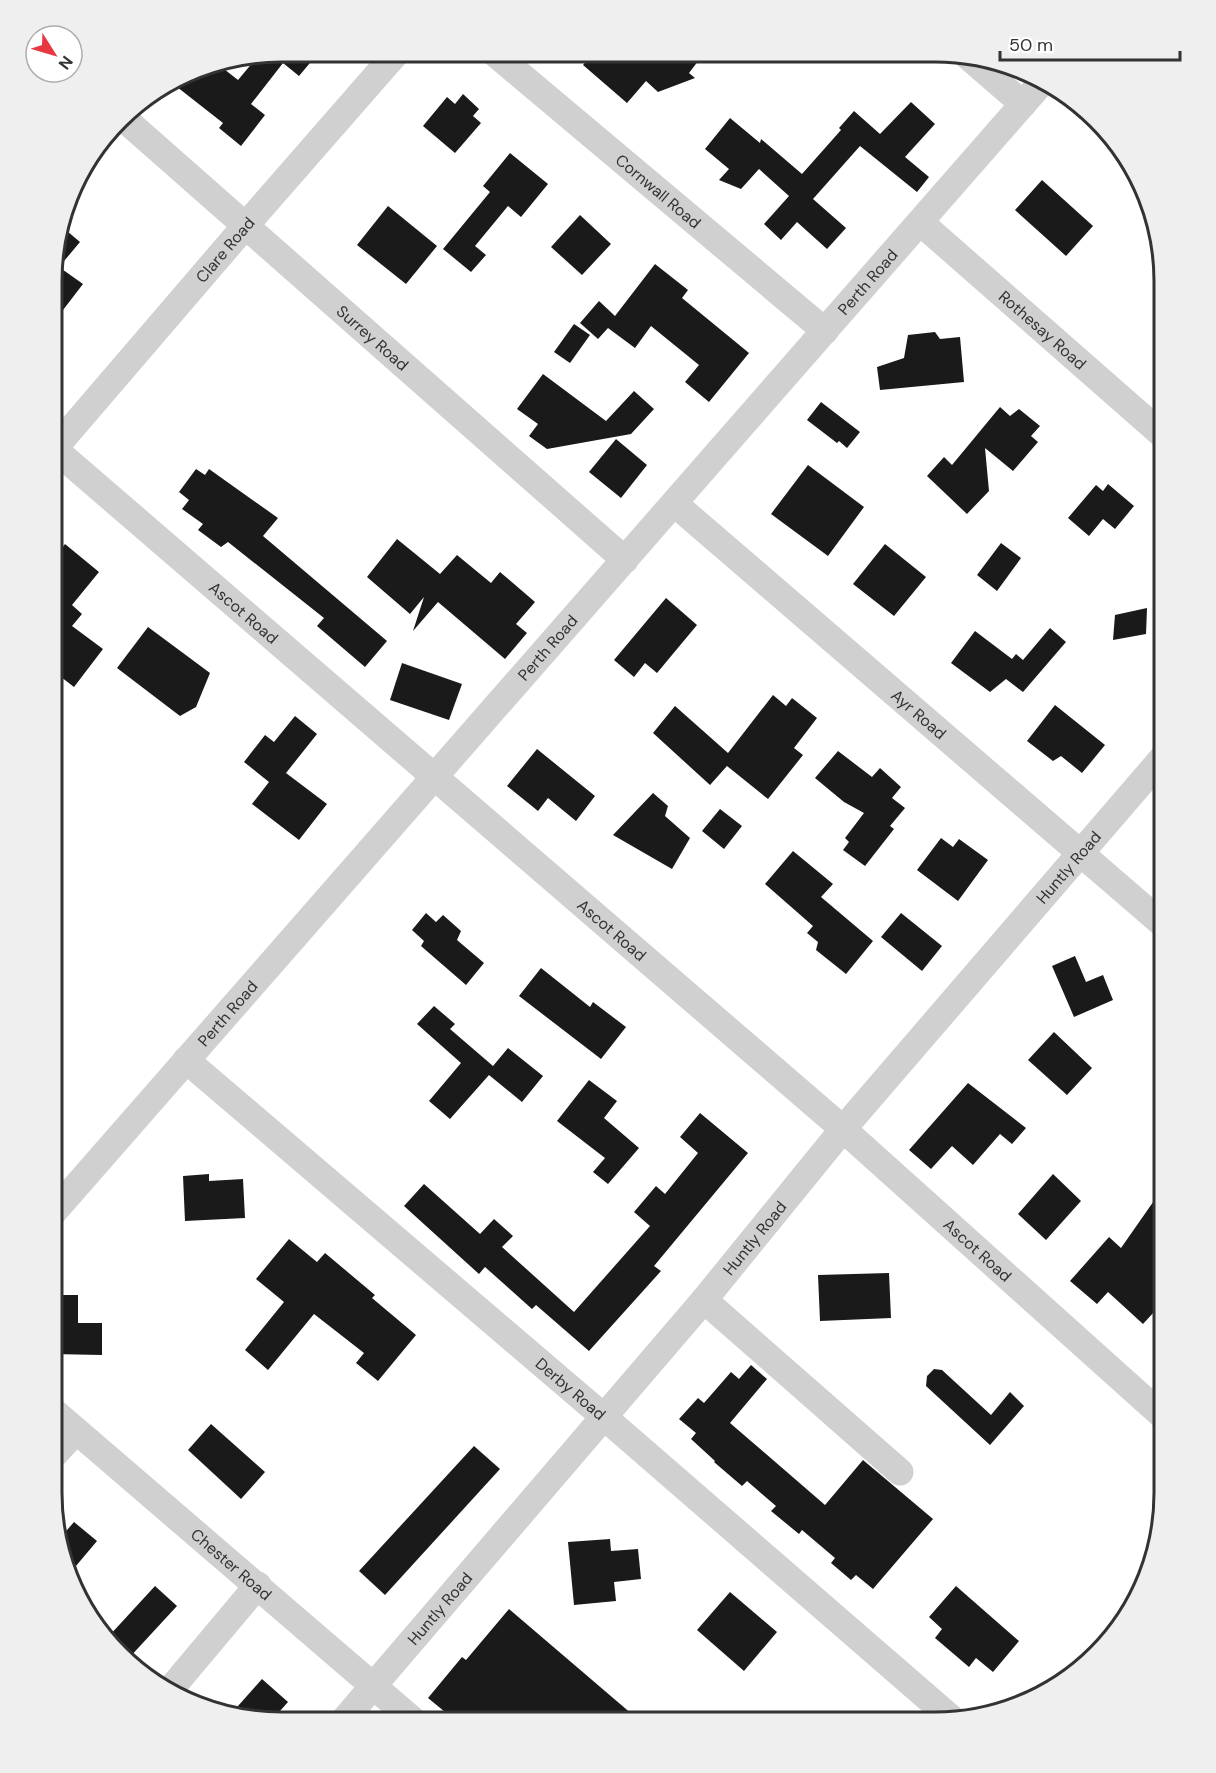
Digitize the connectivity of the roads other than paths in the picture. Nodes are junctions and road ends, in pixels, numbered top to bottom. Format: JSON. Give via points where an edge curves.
{"nodes":[{"id":1,"x":388,"y":62,"type":"edge"},
{"id":2,"x":505,"y":62,"type":"edge"},
{"id":3,"x":979,"y":66,"type":"edge"},
{"id":4,"x":1038,"y":87,"type":"edge"},
{"id":5,"x":1023,"y":104,"type":"junction"},
{"id":6,"x":129,"y":123,"type":"edge"},
{"id":7,"x":921,"y":223,"type":"junction"},
{"id":8,"x":246,"y":225,"type":"junction"},
{"id":9,"x":825,"y":332,"type":"junction"},
{"id":10,"x":1154,"y":427,"type":"edge"},
{"id":11,"x":62,"y":439,"type":"edge"},
{"id":12,"x":62,"y":457,"type":"edge"},
{"id":13,"x":675,"y":504,"type":"junction"},
{"id":14,"x":625,"y":560,"type":"junction"},
{"id":15,"x":1154,"y":768,"type":"edge"},
{"id":16,"x":434,"y":777,"type":"junction"},
{"id":17,"x":1080,"y":853,"type":"junction"},
{"id":18,"x":1154,"y":917,"type":"edge"},
{"id":19,"x":186,"y":1060,"type":"junction"},
{"id":20,"x":843,"y":1129,"type":"junction"},
{"id":21,"x":62,"y":1202,"type":"edge"},
{"id":22,"x":704,"y":1300,"type":"junction"},
{"id":23,"x":1154,"y":1409,"type":"edge"},
{"id":24,"x":604,"y":1417,"type":"junction"},
{"id":25,"x":62,"y":1419,"type":"edge"},
{"id":26,"x":76,"y":1431,"type":"junction"},
{"id":27,"x":62,"y":1446,"type":"edge"},
{"id":28,"x":900,"y":1472,"type":"dead end"},
{"id":29,"x":258,"y":1585,"type":"junction"},
{"id":30,"x":175,"y":1684,"type":"edge"},
{"id":31,"x":374,"y":1686,"type":"junction"},
{"id":32,"x":351,"y":1712,"type":"edge"},
{"id":33,"x":405,"y":1712,"type":"edge"},
{"id":34,"x":942,"y":1712,"type":"edge"}],
"edges":[{"from":1,"to":8,"type":"street","name":"Clare Road"},
{"from":2,"to":9,"type":"street","name":"Cornwall Road"},
{"from":3,"to":5,"type":"street"},
{"from":4,"to":5,"type":"street","name":"Perth Road"},
{"from":5,"to":7,"type":"street","name":"Perth Road"},
{"from":6,"to":8,"type":"street","name":"Surrey Road"},
{"from":7,"to":9,"type":"street","name":"Perth Road"},
{"from":7,"to":10,"type":"street","name":"Rothesay Road"},
{"from":8,"to":11,"type":"street","name":"Clare Road"},
{"from":8,"to":14,"type":"street","name":"Surrey Road"},
{"from":9,"to":13,"type":"street","name":"Perth Road"},
{"from":12,"to":16,"type":"street","name":"Ascot Road"},
{"from":13,"to":14,"type":"street","name":"Perth Road"},
{"from":13,"to":17,"type":"street","name":"Ayr Road"},
{"from":14,"to":16,"type":"street","name":"Perth Road"},
{"from":15,"to":17,"type":"street","name":"Huntly Road"},
{"from":16,"to":19,"type":"street","name":"Perth Road"},
{"from":16,"to":20,"type":"street","name":"Ascot Road"},
{"from":17,"to":18,"type":"street","name":"Ayr Road"},
{"from":17,"to":20,"type":"street","name":"Huntly Road"},
{"from":19,"to":21,"type":"street","name":"Perth Road"},
{"from":19,"to":24,"type":"street","name":"Derby Road"},
{"from":20,"to":22,"type":"street","name":"Huntly Road"},
{"from":20,"to":23,"type":"street","name":"Ascot Road"},
{"from":22,"to":24,"type":"street","name":"Huntly Road"},
{"from":22,"to":28,"type":"street"},
{"from":24,"to":31,"type":"street","name":"Huntly Road"},
{"from":24,"to":34,"type":"street","name":"Derby Road"},
{"from":25,"to":26,"type":"street","name":"Chester Road"},
{"from":26,"to":27,"type":"street"},
{"from":26,"to":29,"type":"street","name":"Chester Road"},
{"from":29,"to":30,"type":"street"},
{"from":29,"to":31,"type":"street","name":"Chester Road"},
{"from":31,"to":32,"type":"street","name":"Huntly Road"},
{"from":31,"to":33,"type":"street","name":"Chester Road"}]}
